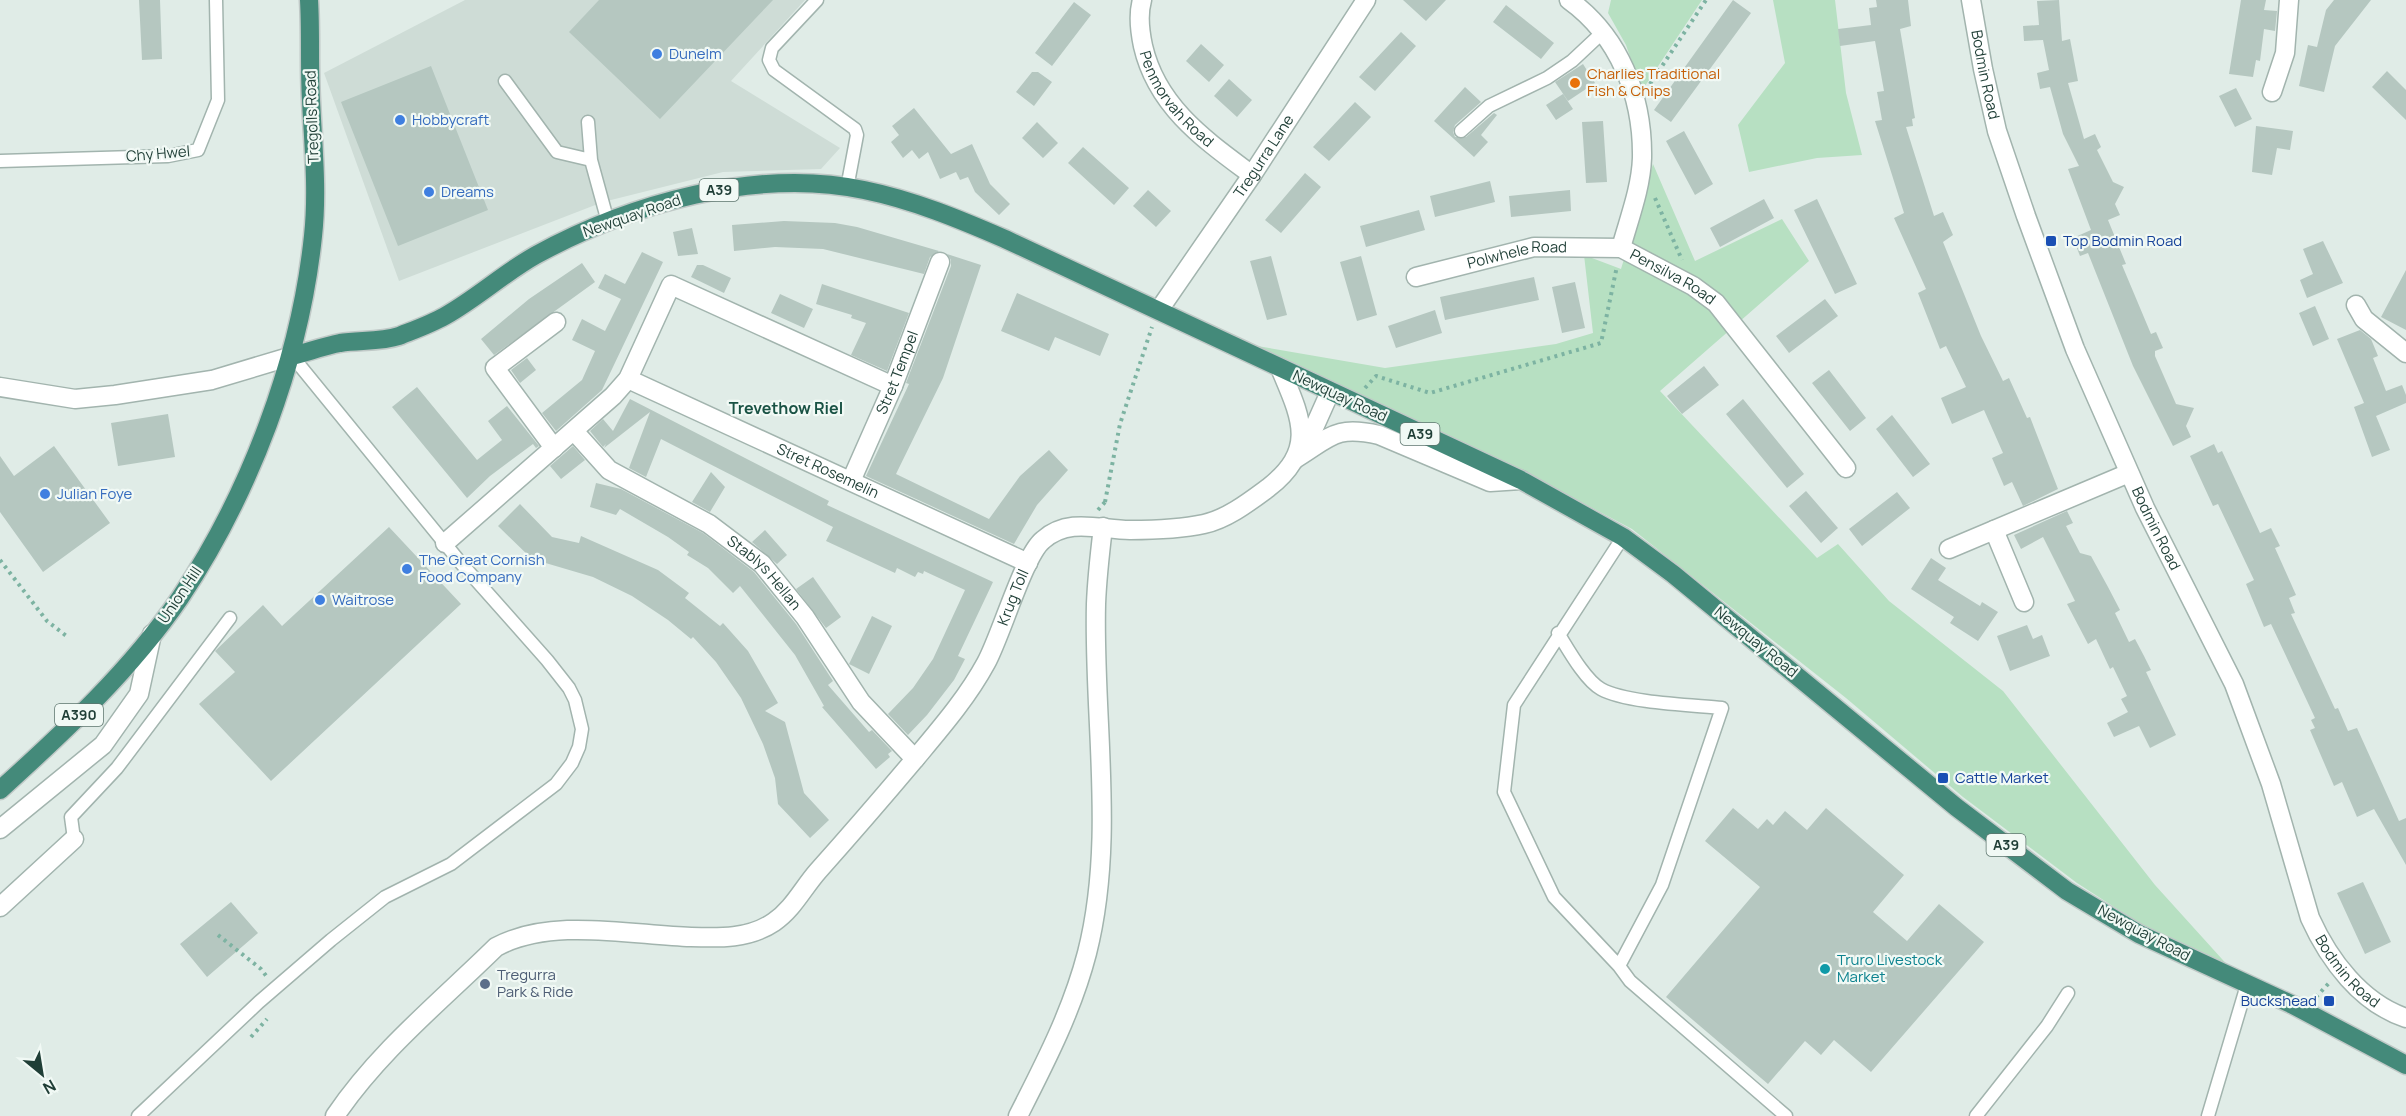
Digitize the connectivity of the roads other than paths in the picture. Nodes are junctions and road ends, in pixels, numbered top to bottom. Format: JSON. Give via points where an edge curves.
{"nodes":[{"id":1,"x":216,"y":0,"type":"edge"},
{"id":2,"x":309,"y":0,"type":"edge"},
{"id":3,"x":817,"y":0,"type":"edge"},
{"id":4,"x":1142,"y":0,"type":"edge"},
{"id":5,"x":1366,"y":0,"type":"edge"},
{"id":6,"x":1569,"y":0,"type":"edge"},
{"id":7,"x":1971,"y":0,"type":"edge"},
{"id":8,"x":2289,"y":0,"type":"edge"},
{"id":9,"x":1590,"y":6,"type":"edge"},
{"id":10,"x":1604,"y":31,"type":"junction"},
{"id":11,"x":505,"y":81,"type":"dead end"},
{"id":12,"x":2272,"y":92,"type":"dead end"},
{"id":13,"x":588,"y":122,"type":"dead end"},
{"id":14,"x":1461,"y":131,"type":"dead end"},
{"id":15,"x":591,"y":160,"type":"junction"},
{"id":16,"x":0,"y":161,"type":"edge"},
{"id":17,"x":1252,"y":175,"type":"junction"},
{"id":18,"x":847,"y":188,"type":"junction"},
{"id":19,"x":608,"y":222,"type":"junction"},
{"id":20,"x":1621,"y":248,"type":"junction"},
{"id":21,"x":940,"y":262,"type":"dead end"},
{"id":22,"x":1416,"y":276,"type":"dead end"},
{"id":23,"x":2356,"y":305,"type":"dead end"},
{"id":24,"x":1159,"y":310,"type":"junction"},
{"id":25,"x":556,"y":322,"type":"dead end"},
{"id":26,"x":2406,"y":353,"type":"edge"},
{"id":27,"x":292,"y":356,"type":"junction"},
{"id":28,"x":1280,"y":368,"type":"junction"},
{"id":29,"x":628,"y":379,"type":"junction"},
{"id":30,"x":893,"y":386,"type":"junction"},
{"id":31,"x":6,"y":388,"type":"edge"},
{"id":32,"x":1340,"y":397,"type":"junction"},
{"id":33,"x":574,"y":431,"type":"junction"},
{"id":34,"x":1325,"y":440,"type":"junction"},
{"id":35,"x":554,"y":448,"type":"junction"},
{"id":36,"x":1298,"y":453,"type":"junction"},
{"id":37,"x":1846,"y":468,"type":"dead end"},
{"id":38,"x":2129,"y":473,"type":"junction"},
{"id":39,"x":1521,"y":480,"type":"junction"},
{"id":40,"x":851,"y":481,"type":"junction"},
{"id":41,"x":1103,"y":526,"type":"junction"},
{"id":42,"x":1994,"y":530,"type":"junction"},
{"id":43,"x":1623,"y":537,"type":"junction"},
{"id":44,"x":445,"y":543,"type":"junction"},
{"id":45,"x":1949,"y":549,"type":"dead end"},
{"id":46,"x":1028,"y":563,"type":"junction"},
{"id":47,"x":2024,"y":602,"type":"dead end"},
{"id":48,"x":230,"y":618,"type":"dead end"},
{"id":49,"x":1558,"y":633,"type":"junction"},
{"id":50,"x":152,"y":634,"type":"junction"},
{"id":51,"x":915,"y":759,"type":"junction"},
{"id":52,"x":0,"y":789,"type":"edge"},
{"id":53,"x":0,"y":829,"type":"edge"},
{"id":54,"x":74,"y":839,"type":"joint"},
{"id":55,"x":0,"y":907,"type":"edge"},
{"id":56,"x":1619,"y":966,"type":"junction"},
{"id":57,"x":2247,"y":985,"type":"junction"},
{"id":58,"x":2068,"y":993,"type":"dead end"},
{"id":59,"x":2406,"y":1018,"type":"edge"},
{"id":60,"x":2380,"y":1053,"type":"junction"},
{"id":61,"x":2406,"y":1065,"type":"edge"},
{"id":62,"x":2406,"y":1077,"type":"edge"},
{"id":63,"x":138,"y":1116,"type":"edge"},
{"id":64,"x":335,"y":1116,"type":"edge"},
{"id":65,"x":1018,"y":1116,"type":"edge"},
{"id":66,"x":1786,"y":1116,"type":"edge"},
{"id":67,"x":1976,"y":1116,"type":"edge"},
{"id":68,"x":2208,"y":1116,"type":"edge"}],
"edges":[{"from":1,"to":16,"type":"lane","name":"Chy Hwel","via":[[218,100],[198,150],[168,156]]},
{"from":2,"to":27,"type":"highway","name":"Tregolls Road","via":[[314,234],[303,312]]},
{"from":3,"to":18,"type":"lane","via":[[772,48],[769,60],[774,70],[855,129]]},
{"from":4,"to":17,"type":"street","name":"Penmorvah Road","via":[[1141,38],[1147,65],[1162,94],[1178,115]]},
{"from":5,"to":17,"type":"street","name":"Tregurra Lane"},
{"from":6,"to":9,"type":"street","name":"Pensilva Road"},
{"from":7,"to":38,"type":"street","name":"Bodmin Road","via":[[1983,69],[2011,174],[2075,349]]},
{"from":8,"to":12,"type":"street","via":[[2285,53]]},
{"from":9,"to":10,"type":"street","name":"Pensilva Road"},
{"from":10,"to":14,"type":"lane","via":[[1572,61],[1547,78],[1489,105]]},
{"from":10,"to":20,"type":"street","name":"Pensilva Road","via":[[1625,67],[1634,95],[1642,157]]},
{"from":11,"to":15,"type":"lane","via":[[557,152]]},
{"from":13,"to":15,"type":"lane"},
{"from":15,"to":19,"type":"lane"},
{"from":17,"to":24,"type":"street","name":"Tregurra Lane"},
{"from":18,"to":19,"type":"highway","name":"Newquay Road","number":"A39","via":[[779,184],[722,189]]},
{"from":18,"to":24,"type":"highway","name":"Newquay Road","number":"A39","via":[[929,207]]},
{"from":19,"to":27,"type":"highway","name":"Newquay Road","number":"A39","via":[[534,256],[444,316],[396,337],[340,343]]},
{"from":20,"to":22,"type":"street","name":"Polwhele Road","via":[[1534,247]]},
{"from":20,"to":37,"type":"street","name":"Pensilva Road","via":[[1693,286],[1716,303]]},
{"from":21,"to":30,"type":"street","name":"Stret Tempel"},
{"from":23,"to":26,"type":"street","via":[[2364,319]]},
{"from":24,"to":28,"type":"highway","name":"Newquay Road","number":"A39"},
{"from":25,"to":35,"type":"street","via":[[495,368]]},
{"from":27,"to":31,"type":"street","via":[[212,380],[115,395],[75,399]]},
{"from":27,"to":44,"type":"lane"},
{"from":27,"to":50,"type":"highway","name":"Union Hill","number":"A390","via":[[228,513],[179,599]]},
{"from":28,"to":32,"type":"highway","name":"Newquay Road","number":"A39"},
{"from":28,"to":36,"type":"street","via":[[1302,427]]},
{"from":29,"to":30,"type":"street","via":[[671,285]]},
{"from":29,"to":33,"type":"street"},
{"from":29,"to":40,"type":"street","name":"Stret Rosemelin"},
{"from":30,"to":40,"type":"street","name":"Stret Tempel"},
{"from":32,"to":34,"type":"street"},
{"from":32,"to":36,"type":"street"},
{"from":32,"to":39,"type":"highway","name":"Newquay Road","number":"A39"},
{"from":33,"to":35,"type":"street"},
{"from":33,"to":51,"type":"street","name":"Stablys Hellan","via":[[609,470],[709,524],[762,564],[805,617],[861,702]]},
{"from":34,"to":36,"type":"street"},
{"from":34,"to":39,"type":"street","via":[[1341,431],[1361,431],[1490,482]]},
{"from":35,"to":44,"type":"street"},
{"from":36,"to":41,"type":"street","name":"Krug Toll","via":[[1288,472],[1266,489],[1206,524],[1129,530]]},
{"from":38,"to":42,"type":"street"},
{"from":38,"to":59,"type":"street","name":"Bodmin Road","via":[[2234,684],[2271,784],[2318,936],[2341,969],[2378,1006]]},
{"from":39,"to":43,"type":"highway","name":"Newquay Road","number":"A39"},
{"from":40,"to":46,"type":"street","name":"Stret Rosemelin"},
{"from":41,"to":46,"type":"street","name":"Krug Toll","via":[[1078,525],[1059,531],[1041,541]]},
{"from":41,"to":65,"type":"street","via":[[1096,603],[1101,775],[1098,880],[1087,952],[1070,1004]]},
{"from":42,"to":45,"type":"street"},
{"from":42,"to":47,"type":"street"},
{"from":43,"to":49,"type":"lane"},
{"from":43,"to":57,"type":"highway","name":"Newquay Road","number":"A39","via":[[1956,807],[2067,891],[2139,934]]},
{"from":44,"to":63,"type":"lane","via":[[575,700],[582,729],[572,763],[556,784],[451,864],[385,897],[331,940]]},
{"from":46,"to":51,"type":"street","name":"Krug Toll","via":[[985,665],[954,712]]},
{"from":48,"to":54,"type":"lane","via":[[117,768],[71,817]]},
{"from":49,"to":56,"type":"lane","via":[[1514,705],[1504,792],[1554,897]]},
{"from":49,"to":56,"type":"lane","via":[[1575,661],[1601,689],[1644,700],[1722,708],[1662,885]]},
{"from":50,"to":52,"type":"highway","name":"Union Hill","number":"A390","via":[[60,735]]},
{"from":50,"to":53,"type":"street","via":[[139,694],[103,745]]},
{"from":51,"to":64,"type":"street","name":"Krug Toll","via":[[773,923],[742,936],[548,931],[509,940],[496,947],[409,1029]]},
{"from":54,"to":55,"type":"street"},
{"from":56,"to":66,"type":"lane","via":[[1630,981]]},
{"from":57,"to":60,"type":"highway","name":"Newquay Road","number":"A39"},
{"from":57,"to":68,"type":"lane"},
{"from":58,"to":67,"type":"lane"},
{"from":60,"to":61,"type":"highway","name":"Newquay Road","number":"A39"},
{"from":60,"to":62,"type":"highway","name":"Newquay Road","number":"A39"}]}
